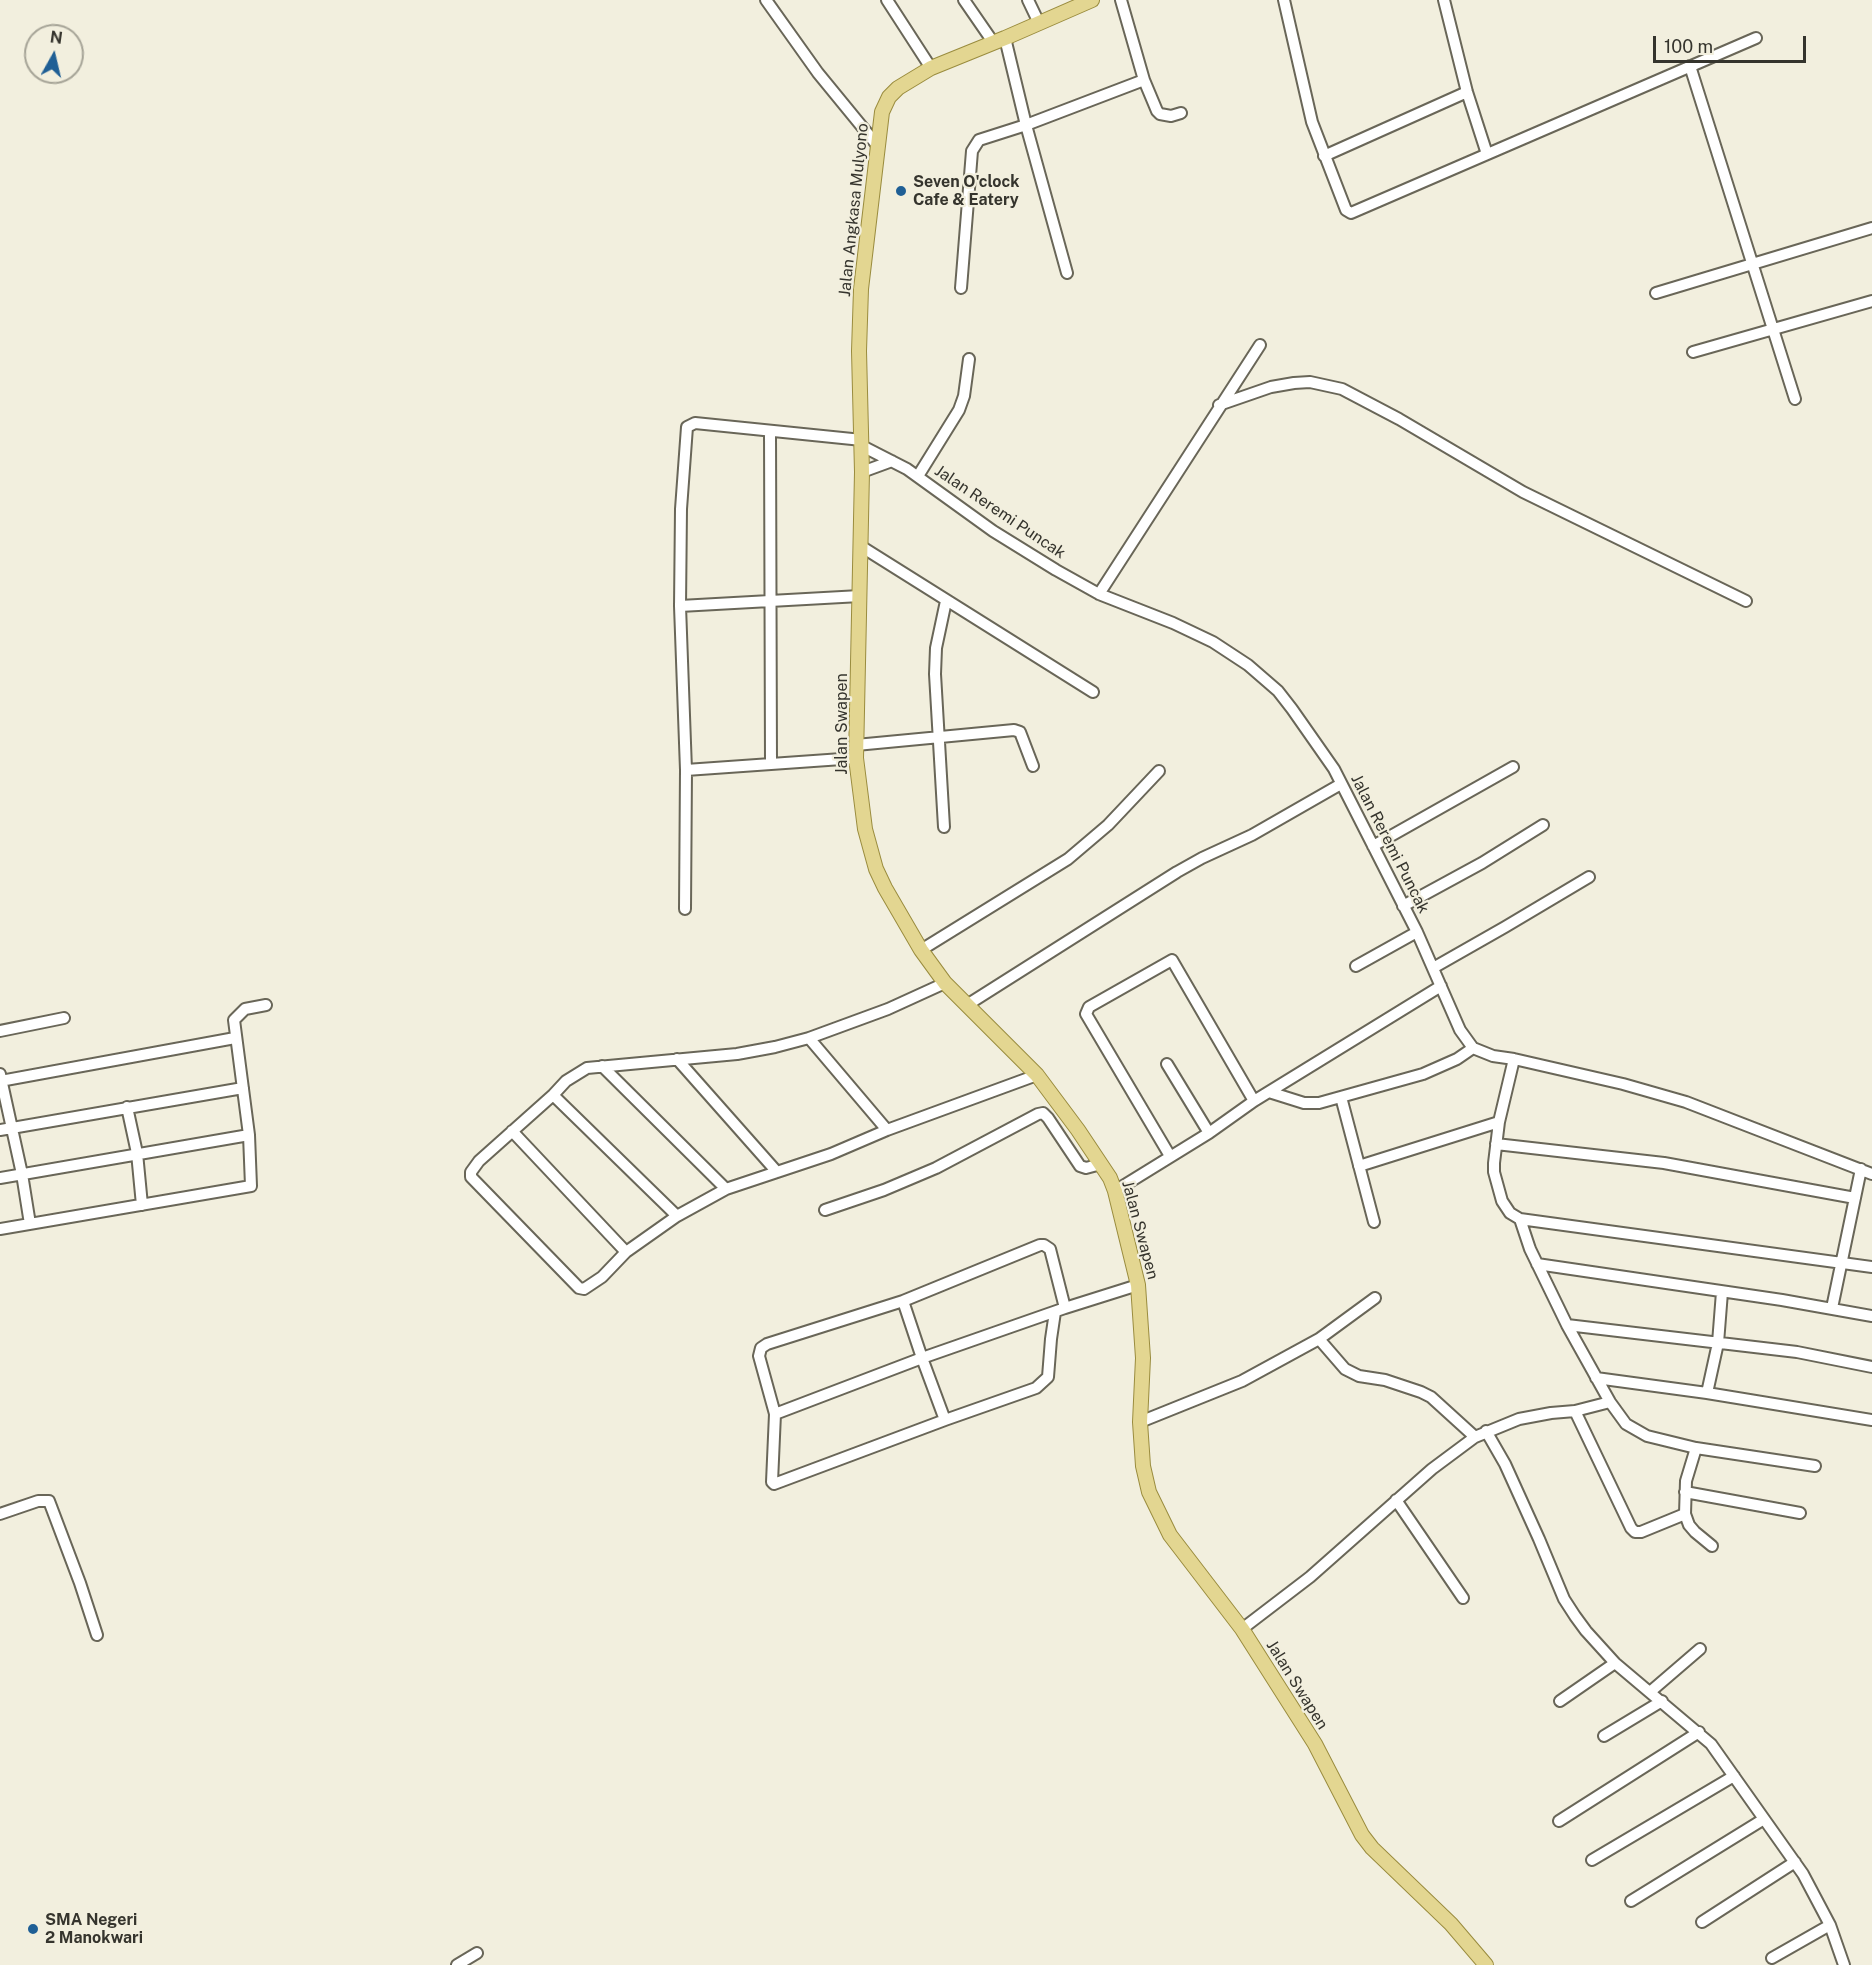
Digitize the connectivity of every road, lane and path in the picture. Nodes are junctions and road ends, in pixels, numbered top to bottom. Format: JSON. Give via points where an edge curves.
{"nodes":[{"id":1,"x":766,"y":0,"type":"edge"},
{"id":2,"x":887,"y":0,"type":"edge"},
{"id":3,"x":964,"y":0,"type":"edge"},
{"id":4,"x":1028,"y":0,"type":"edge"},
{"id":5,"x":1092,"y":0,"type":"edge"},
{"id":6,"x":1122,"y":0,"type":"edge"},
{"id":7,"x":1284,"y":0,"type":"edge"},
{"id":8,"x":1444,"y":0,"type":"edge"},
{"id":9,"x":1039,"y":23,"type":"junction"},
{"id":10,"x":1756,"y":38,"type":"dead end"},
{"id":11,"x":999,"y":40,"type":"junction"},
{"id":12,"x":1690,"y":66,"type":"junction"},
{"id":13,"x":931,"y":68,"type":"junction"},
{"id":14,"x":1144,"y":80,"type":"junction"},
{"id":15,"x":1467,"y":92,"type":"junction"},
{"id":16,"x":1180,"y":113,"type":"dead end"},
{"id":17,"x":1026,"y":125,"type":"junction"},
{"id":18,"x":877,"y":145,"type":"junction"},
{"id":19,"x":1487,"y":154,"type":"junction"},
{"id":20,"x":1324,"y":156,"type":"junction"},
{"id":21,"x":1872,"y":228,"type":"edge"},
{"id":22,"x":1752,"y":264,"type":"junction"},
{"id":23,"x":1067,"y":273,"type":"dead end"},
{"id":24,"x":961,"y":288,"type":"dead end"},
{"id":25,"x":1656,"y":293,"type":"dead end"},
{"id":26,"x":1872,"y":301,"type":"edge"},
{"id":27,"x":1773,"y":329,"type":"junction"},
{"id":28,"x":1260,"y":345,"type":"dead end"},
{"id":29,"x":1694,"y":352,"type":"dead end"},
{"id":30,"x":969,"y":359,"type":"dead end"},
{"id":31,"x":1795,"y":399,"type":"dead end"},
{"id":32,"x":1219,"y":405,"type":"junction"},
{"id":33,"x":770,"y":432,"type":"junction"},
{"id":34,"x":862,"y":443,"type":"junction"},
{"id":35,"x":892,"y":461,"type":"junction"},
{"id":36,"x":862,"y":472,"type":"junction"},
{"id":37,"x":918,"y":476,"type":"junction"},
{"id":38,"x":862,"y":548,"type":"junction"},
{"id":39,"x":1099,"y":594,"type":"junction"},
{"id":40,"x":860,"y":596,"type":"junction"},
{"id":41,"x":769,"y":601,"type":"junction"},
{"id":42,"x":946,"y":601,"type":"junction"},
{"id":43,"x":1746,"y":601,"type":"dead end"},
{"id":44,"x":680,"y":606,"type":"junction"},
{"id":45,"x":1093,"y":692,"type":"dead end"},
{"id":46,"x":938,"y":738,"type":"junction"},
{"id":47,"x":856,"y":752,"type":"junction"},
{"id":48,"x":771,"y":764,"type":"junction"},
{"id":49,"x":1033,"y":766,"type":"dead end"},
{"id":50,"x":1513,"y":767,"type":"dead end"},
{"id":51,"x":686,"y":770,"type":"junction"},
{"id":52,"x":1159,"y":771,"type":"dead end"},
{"id":53,"x":1341,"y":783,"type":"junction"},
{"id":54,"x":1543,"y":825,"type":"dead end"},
{"id":55,"x":944,"y":827,"type":"dead end"},
{"id":56,"x":1373,"y":846,"type":"junction"},
{"id":57,"x":1588,"y":877,"type":"dead end"},
{"id":58,"x":1403,"y":906,"type":"junction"},
{"id":59,"x":685,"y":909,"type":"dead end"},
{"id":60,"x":1417,"y":932,"type":"junction"},
{"id":61,"x":921,"y":950,"type":"junction"},
{"id":62,"x":1356,"y":966,"type":"dead end"},
{"id":63,"x":1433,"y":968,"type":"junction"},
{"id":64,"x":945,"y":983,"type":"junction"},
{"id":65,"x":1441,"y":986,"type":"junction"},
{"id":66,"x":266,"y":1005,"type":"dead end"},
{"id":67,"x":967,"y":1005,"type":"junction"},
{"id":68,"x":64,"y":1018,"type":"dead end"},
{"id":69,"x":0,"y":1031,"type":"edge"},
{"id":70,"x":235,"y":1038,"type":"junction"},
{"id":71,"x":809,"y":1038,"type":"junction"},
{"id":72,"x":1473,"y":1048,"type":"junction"},
{"id":73,"x":677,"y":1059,"type":"junction"},
{"id":74,"x":1514,"y":1059,"type":"junction"},
{"id":75,"x":1167,"y":1064,"type":"dead end"},
{"id":76,"x":602,"y":1065,"type":"junction"},
{"id":77,"x":1037,"y":1076,"type":"junction"},
{"id":78,"x":0,"y":1079,"type":"edge"},
{"id":79,"x":243,"y":1088,"type":"junction"},
{"id":80,"x":1269,"y":1092,"type":"junction"},
{"id":81,"x":553,"y":1095,"type":"junction"},
{"id":82,"x":1341,"y":1097,"type":"junction"},
{"id":83,"x":1254,"y":1101,"type":"junction"},
{"id":84,"x":128,"y":1107,"type":"junction"},
{"id":85,"x":1499,"y":1122,"type":"junction"},
{"id":86,"x":5,"y":1129,"type":"edge"},
{"id":87,"x":887,"y":1130,"type":"junction"},
{"id":88,"x":512,"y":1131,"type":"junction"},
{"id":89,"x":1209,"y":1133,"type":"junction"},
{"id":90,"x":249,"y":1135,"type":"junction"},
{"id":91,"x":1496,"y":1144,"type":"junction"},
{"id":92,"x":137,"y":1153,"type":"junction"},
{"id":93,"x":1170,"y":1156,"type":"junction"},
{"id":94,"x":1101,"y":1164,"type":"junction"},
{"id":95,"x":1359,"y":1166,"type":"junction"},
{"id":96,"x":1861,"y":1168,"type":"junction"},
{"id":97,"x":777,"y":1172,"type":"junction"},
{"id":98,"x":22,"y":1174,"type":"junction"},
{"id":99,"x":1872,"y":1174,"type":"edge"},
{"id":100,"x":0,"y":1178,"type":"edge"},
{"id":101,"x":726,"y":1189,"type":"junction"},
{"id":102,"x":1115,"y":1191,"type":"junction"},
{"id":103,"x":1855,"y":1198,"type":"junction"},
{"id":104,"x":142,"y":1205,"type":"junction"},
{"id":105,"x":825,"y":1210,"type":"dead end"},
{"id":106,"x":677,"y":1216,"type":"junction"},
{"id":107,"x":1520,"y":1219,"type":"junction"},
{"id":108,"x":1374,"y":1222,"type":"dead end"},
{"id":109,"x":30,"y":1224,"type":"junction"},
{"id":110,"x":0,"y":1229,"type":"edge"},
{"id":111,"x":626,"y":1252,"type":"junction"},
{"id":112,"x":1841,"y":1262,"type":"junction"},
{"id":113,"x":1537,"y":1264,"type":"junction"},
{"id":114,"x":1872,"y":1267,"type":"edge"},
{"id":115,"x":1138,"y":1285,"type":"junction"},
{"id":116,"x":1722,"y":1292,"type":"junction"},
{"id":117,"x":1375,"y":1298,"type":"dead end"},
{"id":118,"x":903,"y":1301,"type":"junction"},
{"id":119,"x":1832,"y":1308,"type":"junction"},
{"id":120,"x":1060,"y":1310,"type":"junction"},
{"id":121,"x":1872,"y":1316,"type":"edge"},
{"id":122,"x":1567,"y":1325,"type":"junction"},
{"id":123,"x":1319,"y":1339,"type":"junction"},
{"id":124,"x":1718,"y":1343,"type":"junction"},
{"id":125,"x":922,"y":1359,"type":"junction"},
{"id":126,"x":1872,"y":1367,"type":"edge"},
{"id":127,"x":1596,"y":1378,"type":"junction"},
{"id":128,"x":1707,"y":1393,"type":"junction"},
{"id":129,"x":1610,"y":1402,"type":"junction"},
{"id":130,"x":1575,"y":1411,"type":"junction"},
{"id":131,"x":775,"y":1414,"type":"junction"},
{"id":132,"x":945,"y":1420,"type":"junction"},
{"id":133,"x":1872,"y":1420,"type":"edge"},
{"id":134,"x":1140,"y":1422,"type":"junction"},
{"id":135,"x":1486,"y":1431,"type":"junction"},
{"id":136,"x":1475,"y":1437,"type":"junction"},
{"id":137,"x":1696,"y":1448,"type":"junction"},
{"id":138,"x":1815,"y":1466,"type":"dead end"},
{"id":139,"x":1685,"y":1491,"type":"junction"},
{"id":140,"x":1396,"y":1500,"type":"junction"},
{"id":141,"x":1800,"y":1513,"type":"dead end"},
{"id":142,"x":0,"y":1514,"type":"edge"},
{"id":143,"x":1685,"y":1514,"type":"junction"},
{"id":144,"x":1712,"y":1545,"type":"dead end"},
{"id":145,"x":1463,"y":1598,"type":"dead end"},
{"id":146,"x":1242,"y":1629,"type":"junction"},
{"id":147,"x":97,"y":1635,"type":"dead end"},
{"id":148,"x":1700,"y":1649,"type":"dead end"},
{"id":149,"x":1615,"y":1663,"type":"junction"},
{"id":150,"x":1650,"y":1692,"type":"junction"},
{"id":151,"x":1560,"y":1701,"type":"dead end"},
{"id":152,"x":1662,"y":1701,"type":"junction"},
{"id":153,"x":1699,"y":1732,"type":"junction"},
{"id":154,"x":1604,"y":1736,"type":"dead end"},
{"id":155,"x":1734,"y":1776,"type":"junction"},
{"id":156,"x":1764,"y":1819,"type":"junction"},
{"id":157,"x":1559,"y":1821,"type":"dead end"},
{"id":158,"x":1592,"y":1860,"type":"dead end"},
{"id":159,"x":1795,"y":1862,"type":"junction"},
{"id":160,"x":1631,"y":1901,"type":"dead end"},
{"id":161,"x":1702,"y":1922,"type":"dead end"},
{"id":162,"x":1830,"y":1925,"type":"junction"},
{"id":163,"x":477,"y":1953,"type":"dead end"},
{"id":164,"x":1772,"y":1958,"type":"dead end"},
{"id":165,"x":457,"y":1965,"type":"edge"},
{"id":166,"x":1486,"y":1965,"type":"edge"},
{"id":167,"x":1844,"y":1965,"type":"edge"}],
"edges":[{"from":1,"to":18,"type":"street","via":[[818,73]]},
{"from":2,"to":13,"type":"street"},
{"from":3,"to":11,"type":"street"},
{"from":4,"to":9,"type":"street"},
{"from":5,"to":9,"type":"main road","name":"Jalan Angkasa Mulyono"},
{"from":6,"to":14,"type":"street"},
{"from":7,"to":20,"type":"street","via":[[1312,122]]},
{"from":8,"to":15,"type":"street"},
{"from":9,"to":11,"type":"main road","name":"Jalan Angkasa Mulyono"},
{"from":10,"to":12,"type":"street"},
{"from":11,"to":13,"type":"main road","name":"Jalan Angkasa Mulyono"},
{"from":11,"to":17,"type":"street"},
{"from":12,"to":19,"type":"street"},
{"from":12,"to":22,"type":"street"},
{"from":13,"to":18,"type":"main road","name":"Jalan Angkasa Mulyono","via":[[898,87],[889,97],[882,112]]},
{"from":14,"to":16,"type":"street","via":[[1160,114]]},
{"from":14,"to":17,"type":"street"},
{"from":15,"to":19,"type":"street"},
{"from":15,"to":20,"type":"street"},
{"from":17,"to":23,"type":"street"},
{"from":17,"to":24,"type":"street","via":[[979,140],[972,151]]},
{"from":18,"to":34,"type":"main road","name":"Jalan Angkasa Mulyono","via":[[861,289]]},
{"from":19,"to":20,"type":"street","via":[[1351,213],[1346,210]]},
{"from":21,"to":22,"type":"street"},
{"from":22,"to":25,"type":"street"},
{"from":22,"to":27,"type":"street"},
{"from":26,"to":27,"type":"street"},
{"from":27,"to":29,"type":"street"},
{"from":27,"to":31,"type":"street"},
{"from":28,"to":32,"type":"street"},
{"from":30,"to":37,"type":"street","via":[[959,410]]},
{"from":32,"to":39,"type":"street"},
{"from":32,"to":43,"type":"street","via":[[1294,383],[1342,389],[1524,492]]},
{"from":33,"to":34,"type":"street"},
{"from":33,"to":41,"type":"street"},
{"from":33,"to":44,"type":"street","via":[[695,423],[687,427]]},
{"from":34,"to":35,"type":"street","name":"Jalan Reremi Puncak"},
{"from":34,"to":36,"type":"main road"},
{"from":35,"to":36,"type":"street"},
{"from":35,"to":37,"type":"street","name":"Jalan Reremi Puncak"},
{"from":36,"to":38,"type":"main road","name":"Jalan Swapen"},
{"from":37,"to":39,"type":"street","name":"Jalan Reremi Puncak","via":[[993,531]]},
{"from":38,"to":40,"type":"main road","name":"Jalan Swapen"},
{"from":38,"to":42,"type":"street"},
{"from":39,"to":53,"type":"street","name":"Jalan Reremi Puncak","via":[[1213,642],[1248,665],[1278,691]]},
{"from":40,"to":41,"type":"street"},
{"from":40,"to":47,"type":"main road","name":"Jalan Swapen"},
{"from":41,"to":44,"type":"street"},
{"from":41,"to":48,"type":"street"},
{"from":42,"to":45,"type":"street"},
{"from":42,"to":46,"type":"street","via":[[936,648]]},
{"from":44,"to":51,"type":"street"},
{"from":46,"to":47,"type":"street"},
{"from":46,"to":49,"type":"street","via":[[1017,731]]},
{"from":46,"to":55,"type":"street"},
{"from":47,"to":48,"type":"street"},
{"from":47,"to":61,"type":"main road","name":"Jalan Swapen","via":[[865,829],[876,869]]},
{"from":48,"to":51,"type":"street"},
{"from":50,"to":56,"type":"street"},
{"from":51,"to":59,"type":"street"},
{"from":52,"to":61,"type":"street","via":[[1108,825],[1068,859]]},
{"from":53,"to":56,"type":"street","name":"Jalan Reremi Puncak"},
{"from":53,"to":67,"type":"street","via":[[1252,835],[1177,872]]},
{"from":54,"to":58,"type":"street"},
{"from":56,"to":58,"type":"street","name":"Jalan Reremi Puncak"},
{"from":57,"to":63,"type":"street"},
{"from":58,"to":60,"type":"street","name":"Jalan Reremi Puncak"},
{"from":60,"to":62,"type":"street"},
{"from":60,"to":63,"type":"street","name":"Jalan Reremi Puncak"},
{"from":61,"to":64,"type":"main road","name":"Jalan Swapen"},
{"from":63,"to":65,"type":"street","name":"Jalan Reremi Puncak"},
{"from":64,"to":67,"type":"main road","name":"Jalan Swapen"},
{"from":64,"to":71,"type":"street"},
{"from":65,"to":72,"type":"street","name":"Jalan Reremi Puncak","via":[[1460,1030]]},
{"from":65,"to":80,"type":"street"},
{"from":66,"to":70,"type":"street","via":[[245,1009],[237,1015]]},
{"from":67,"to":77,"type":"main road","name":"Jalan Swapen"},
{"from":68,"to":69,"type":"street"},
{"from":70,"to":78,"type":"street"},
{"from":70,"to":79,"type":"street"},
{"from":71,"to":73,"type":"street","via":[[746,1052]]},
{"from":71,"to":87,"type":"street"},
{"from":72,"to":74,"type":"street"},
{"from":72,"to":82,"type":"street","via":[[1437,1069]]},
{"from":73,"to":76,"type":"street"},
{"from":73,"to":97,"type":"street"},
{"from":74,"to":85,"type":"street"},
{"from":74,"to":96,"type":"street","via":[[1686,1102]]},
{"from":75,"to":89,"type":"street"},
{"from":76,"to":81,"type":"street","via":[[576,1074]]},
{"from":76,"to":101,"type":"street"},
{"from":77,"to":87,"type":"street"},
{"from":77,"to":94,"type":"main road","name":"Jalan Swapen"},
{"from":78,"to":86,"type":"street"},
{"from":79,"to":84,"type":"street"},
{"from":79,"to":90,"type":"street"},
{"from":80,"to":82,"type":"street","via":[[1312,1104]]},
{"from":80,"to":83,"type":"street"},
{"from":81,"to":88,"type":"street"},
{"from":81,"to":106,"type":"street"},
{"from":82,"to":95,"type":"street"},
{"from":83,"to":89,"type":"street"},
{"from":83,"to":93,"type":"street","via":[[1173,961],[1089,1006],[1086,1014]]},
{"from":84,"to":86,"type":"street"},
{"from":84,"to":92,"type":"street"},
{"from":85,"to":91,"type":"street"},
{"from":85,"to":95,"type":"street"},
{"from":86,"to":98,"type":"street"},
{"from":87,"to":97,"type":"street"},
{"from":88,"to":111,"type":"street"},
{"from":88,"to":111,"type":"street","via":[[473,1168],[470,1175],[474,1181],[579,1288],[584,1289],[602,1277]]},
{"from":89,"to":93,"type":"street"},
{"from":90,"to":92,"type":"street"},
{"from":90,"to":104,"type":"street","via":[[251,1186]]},
{"from":91,"to":103,"type":"street","via":[[1664,1163]]},
{"from":91,"to":107,"type":"street","via":[[1494,1172],[1502,1201]]},
{"from":92,"to":98,"type":"street"},
{"from":92,"to":104,"type":"street"},
{"from":93,"to":102,"type":"street"},
{"from":94,"to":102,"type":"main road","name":"Jalan Swapen"},
{"from":94,"to":105,"type":"street","via":[[1080,1166],[1043,1113],[936,1168]]},
{"from":95,"to":108,"type":"street"},
{"from":96,"to":99,"type":"street"},
{"from":96,"to":103,"type":"street"},
{"from":97,"to":101,"type":"street"},
{"from":98,"to":100,"type":"street"},
{"from":98,"to":109,"type":"street"},
{"from":101,"to":106,"type":"street"},
{"from":102,"to":115,"type":"main road","name":"Jalan Swapen"},
{"from":103,"to":112,"type":"street"},
{"from":104,"to":109,"type":"street"},
{"from":106,"to":111,"type":"street"},
{"from":107,"to":112,"type":"street"},
{"from":107,"to":113,"type":"street"},
{"from":109,"to":110,"type":"street"},
{"from":112,"to":114,"type":"street"},
{"from":112,"to":119,"type":"street"},
{"from":113,"to":116,"type":"street"},
{"from":113,"to":122,"type":"street"},
{"from":115,"to":120,"type":"street"},
{"from":115,"to":134,"type":"main road","name":"Jalan Swapen","via":[[1143,1358]]},
{"from":116,"to":119,"type":"street"},
{"from":116,"to":124,"type":"street"},
{"from":117,"to":123,"type":"street"},
{"from":118,"to":120,"type":"street","via":[[1044,1245],[1050,1249]]},
{"from":118,"to":125,"type":"street"},
{"from":118,"to":131,"type":"street","via":[[761,1347],[760,1363]]},
{"from":119,"to":121,"type":"street"},
{"from":120,"to":125,"type":"street"},
{"from":120,"to":132,"type":"street","via":[[1045,1382]]},
{"from":122,"to":124,"type":"street"},
{"from":122,"to":127,"type":"street"},
{"from":123,"to":134,"type":"street","via":[[1242,1381]]},
{"from":123,"to":136,"type":"street","via":[[1345,1370],[1431,1397]]},
{"from":124,"to":126,"type":"street","via":[[1797,1352]]},
{"from":124,"to":128,"type":"street"},
{"from":125,"to":131,"type":"street"},
{"from":125,"to":132,"type":"street"},
{"from":127,"to":128,"type":"street"},
{"from":127,"to":129,"type":"street"},
{"from":128,"to":133,"type":"street"},
{"from":129,"to":130,"type":"street"},
{"from":129,"to":137,"type":"street","via":[[1626,1424],[1637,1431]]},
{"from":130,"to":135,"type":"street","via":[[1519,1419]]},
{"from":130,"to":143,"type":"street","via":[[1635,1532]]},
{"from":131,"to":132,"type":"street","via":[[774,1484]]},
{"from":134,"to":146,"type":"main road","name":"Jalan Swapen","via":[[1143,1466],[1158,1512],[1170,1535]]},
{"from":135,"to":136,"type":"street"},
{"from":135,"to":149,"type":"street","via":[[1505,1464],[1563,1599]]},
{"from":136,"to":140,"type":"street"},
{"from":137,"to":138,"type":"street"},
{"from":137,"to":139,"type":"street"},
{"from":139,"to":141,"type":"street"},
{"from":139,"to":143,"type":"street"},
{"from":140,"to":145,"type":"street"},
{"from":140,"to":146,"type":"street","via":[[1310,1577]]},
{"from":142,"to":147,"type":"street","via":[[38,1501],[49,1502]]},
{"from":143,"to":144,"type":"street","via":[[1695,1532]]},
{"from":146,"to":166,"type":"main road","name":"Jalan Swapen","via":[[1315,1744],[1362,1835]]},
{"from":148,"to":150,"type":"street"},
{"from":149,"to":150,"type":"street"},
{"from":149,"to":151,"type":"street"},
{"from":150,"to":152,"type":"street"},
{"from":152,"to":153,"type":"street"},
{"from":152,"to":154,"type":"street"},
{"from":153,"to":155,"type":"street"},
{"from":153,"to":157,"type":"street"},
{"from":155,"to":156,"type":"street"},
{"from":155,"to":158,"type":"street"},
{"from":156,"to":159,"type":"street"},
{"from":156,"to":160,"type":"street"},
{"from":159,"to":161,"type":"street"},
{"from":159,"to":162,"type":"street"},
{"from":162,"to":164,"type":"street"},
{"from":162,"to":167,"type":"street"},
{"from":163,"to":165,"type":"street"}]}
